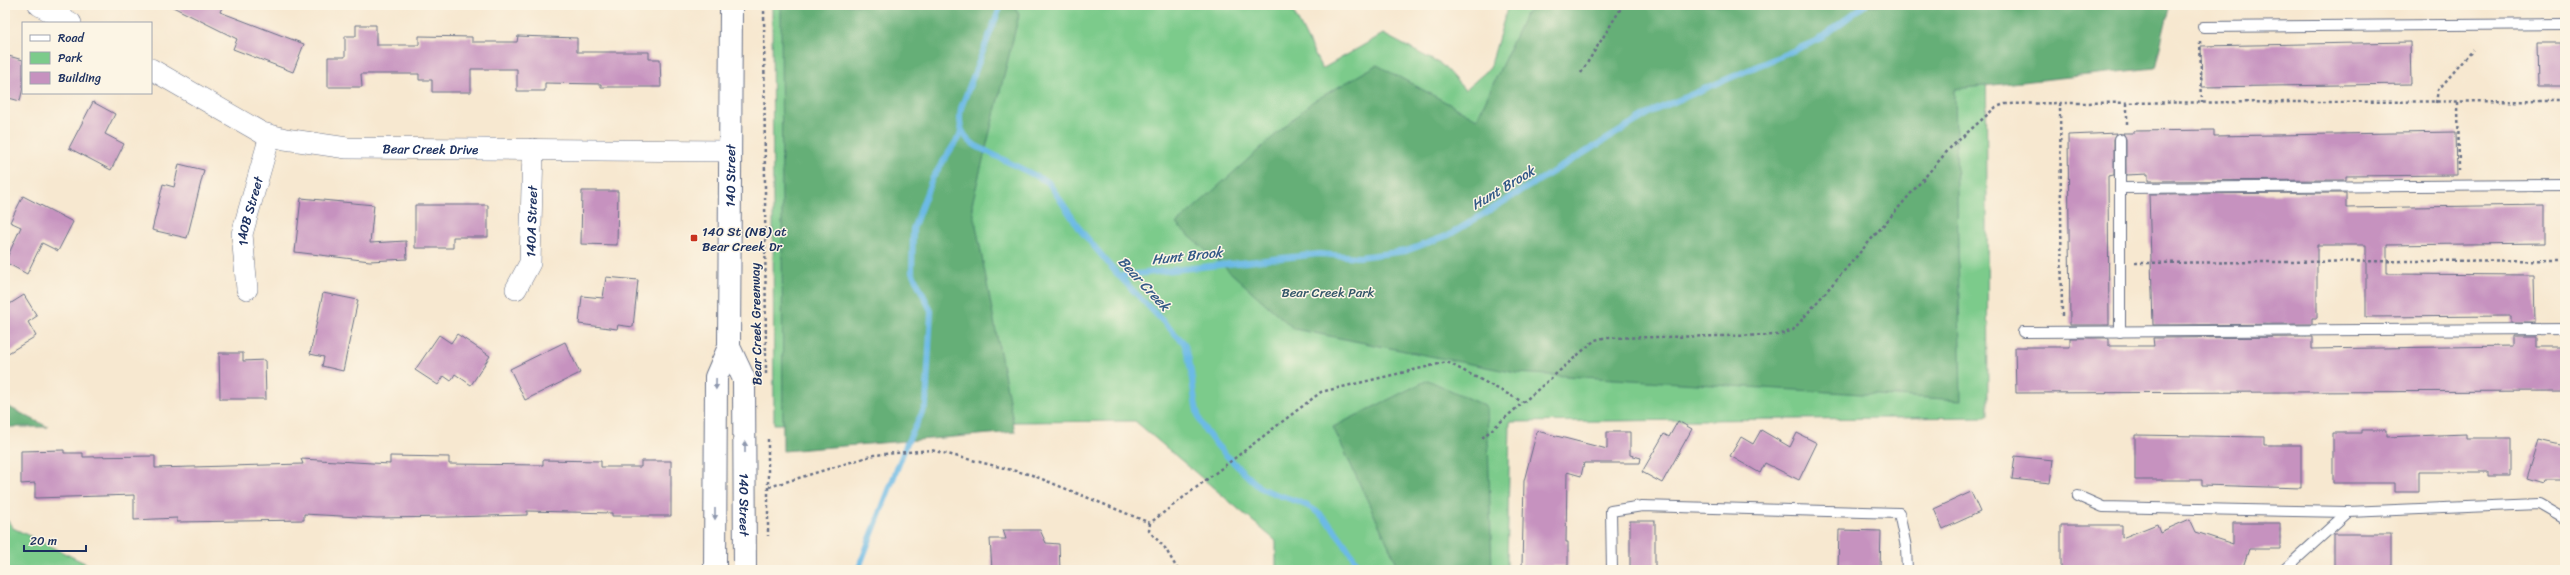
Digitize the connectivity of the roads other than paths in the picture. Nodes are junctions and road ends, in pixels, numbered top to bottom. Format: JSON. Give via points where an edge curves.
{"nodes":[{"id":1,"x":39,"y":5,"type":"edge"},
{"id":2,"x":731,"y":5,"type":"edge"},
{"id":3,"x":69,"y":22,"type":"edge"},
{"id":4,"x":2565,"y":24,"type":"edge"},
{"id":5,"x":2203,"y":27,"type":"dead end"},
{"id":6,"x":152,"y":70,"type":"edge"},
{"id":7,"x":270,"y":136,"type":"junction"},
{"id":8,"x":2123,"y":136,"type":"road end"},
{"id":9,"x":533,"y":150,"type":"junction"},
{"id":10,"x":728,"y":151,"type":"junction"},
{"id":11,"x":2565,"y":184,"type":"edge"},
{"id":12,"x":2120,"y":188,"type":"junction"},
{"id":13,"x":248,"y":289,"type":"dead end"},
{"id":14,"x":516,"y":290,"type":"dead end"},
{"id":15,"x":2565,"y":329,"type":"edge"},
{"id":16,"x":2023,"y":332,"type":"dead end"},
{"id":17,"x":2120,"y":332,"type":"junction"},
{"id":18,"x":729,"y":347,"type":"junction"},
{"id":19,"x":2078,"y":496,"type":"dead end"},
{"id":20,"x":2348,"y":512,"type":"junction"},
{"id":21,"x":2565,"y":519,"type":"edge"},
{"id":22,"x":715,"y":570,"type":"edge"},
{"id":23,"x":745,"y":570,"type":"edge"},
{"id":24,"x":1612,"y":570,"type":"edge"},
{"id":25,"x":1907,"y":570,"type":"edge"},
{"id":26,"x":2284,"y":570,"type":"edge"}],
"edges":[{"from":1,"to":3,"type":"street"},
{"from":2,"to":10,"type":"main road","name":"140 Street"},
{"from":4,"to":5,"type":"lane"},
{"from":6,"to":7,"type":"street","name":"Bear Creek Drive"},
{"from":7,"to":9,"type":"street","name":"Bear Creek Drive","via":[[347,148]]},
{"from":7,"to":13,"type":"street","name":"140B Street","via":[[242,234]]},
{"from":8,"to":12,"type":"lane"},
{"from":9,"to":10,"type":"street","name":"Bear Creek Drive"},
{"from":9,"to":14,"type":"street","name":"140A Street","via":[[530,263]]},
{"from":10,"to":18,"type":"main road","name":"140 Street"},
{"from":11,"to":12,"type":"lane"},
{"from":12,"to":17,"type":"lane"},
{"from":15,"to":17,"type":"lane"},
{"from":16,"to":17,"type":"lane"},
{"from":18,"to":22,"type":"main road","name":"140 Street","one_way":true,"via":[[716,377]]},
{"from":23,"to":18,"type":"main road","name":"140 Street","one_way":true,"via":[[744,378]]},
{"from":19,"to":20,"type":"lane","via":[[2103,507]]},
{"from":20,"to":21,"type":"lane","via":[[2539,504]]},
{"from":20,"to":26,"type":"lane"},
{"from":24,"to":25,"type":"lane","via":[[1611,511],[1642,506],[1899,513],[1906,547]]}]}
